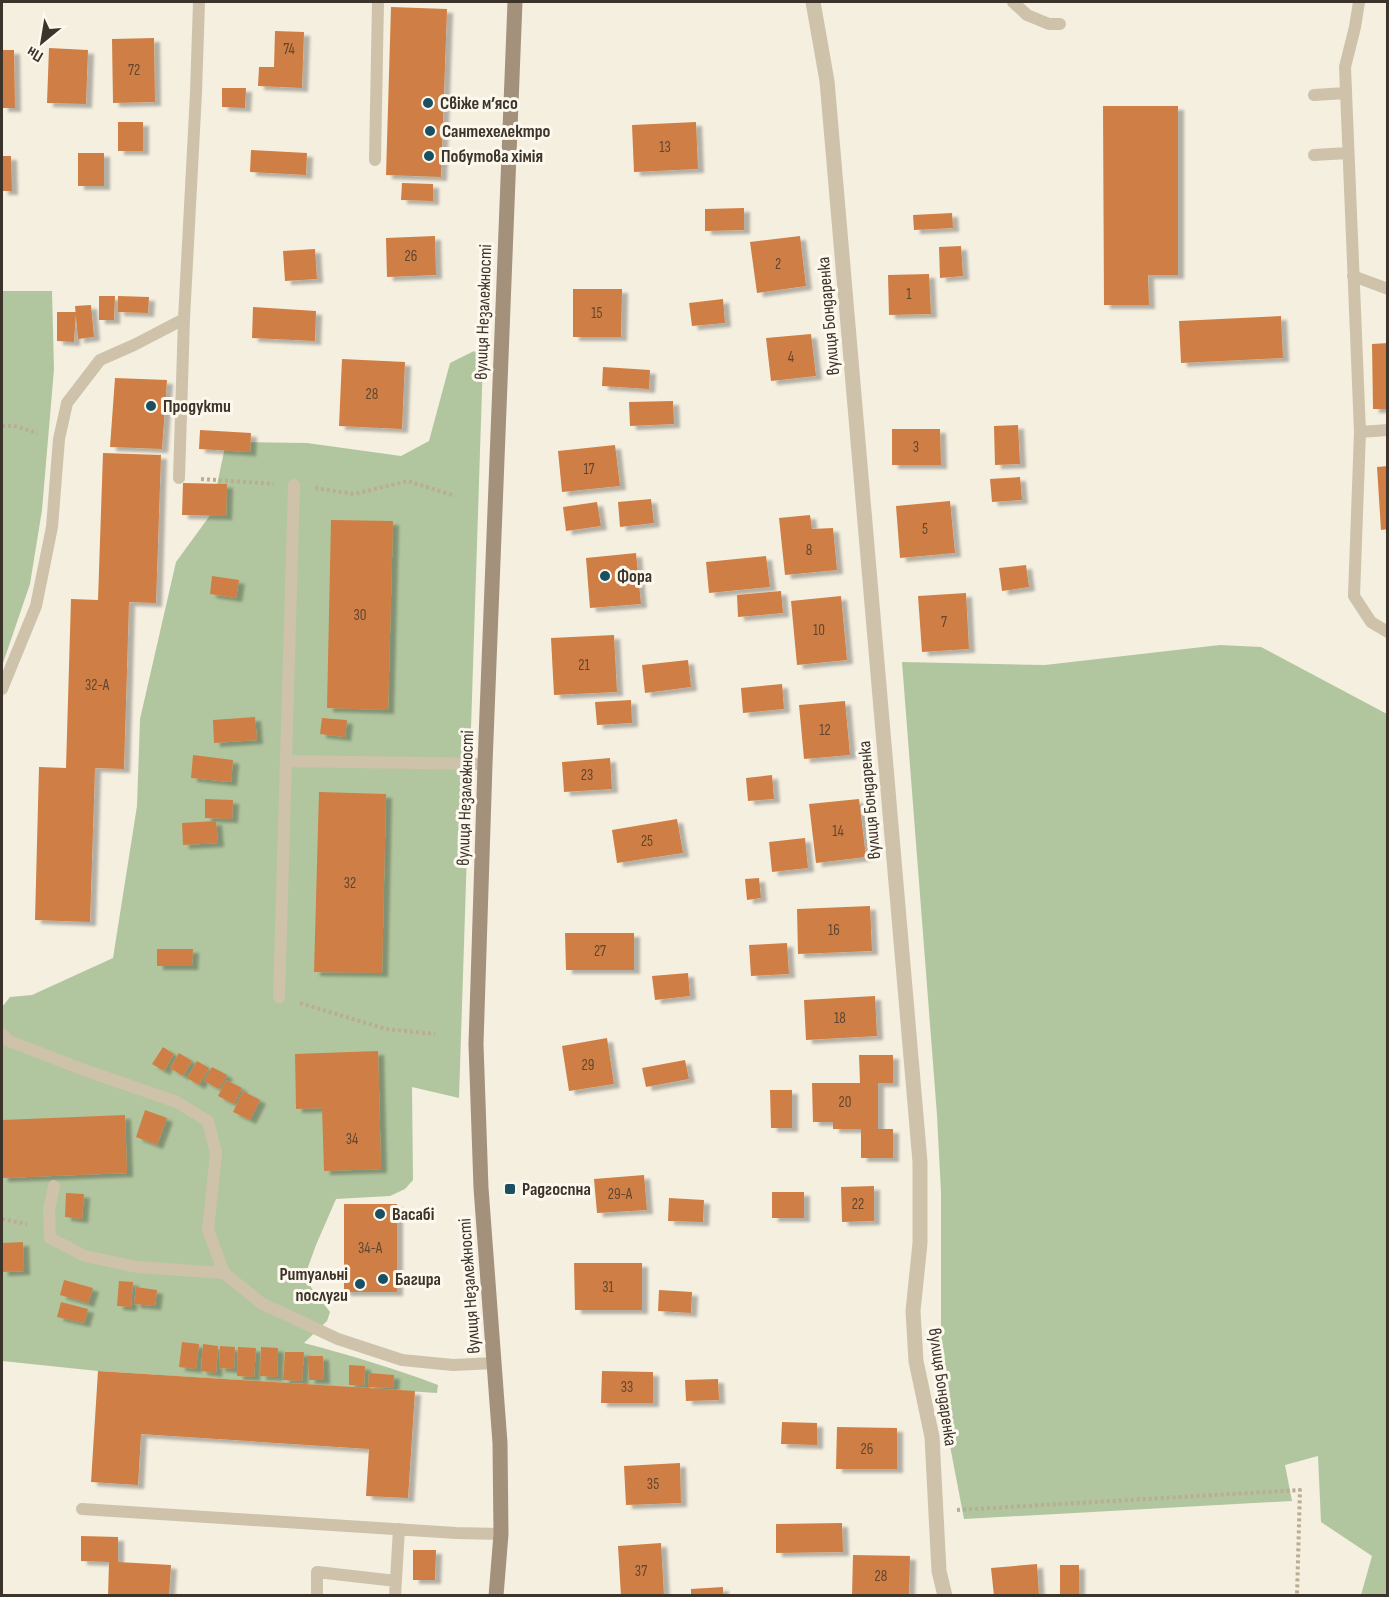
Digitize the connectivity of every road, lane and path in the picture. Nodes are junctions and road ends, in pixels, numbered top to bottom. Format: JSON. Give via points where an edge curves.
{"nodes":[{"id":1,"x":199,"y":2,"type":"edge"},
{"id":2,"x":378,"y":2,"type":"edge"},
{"id":3,"x":515,"y":2,"type":"edge"},
{"id":4,"x":813,"y":2,"type":"edge"},
{"id":5,"x":1013,"y":2,"type":"edge"},
{"id":6,"x":1359,"y":2,"type":"edge"},
{"id":7,"x":1060,"y":24,"type":"dead end"},
{"id":8,"x":1346,"y":93,"type":"junction"},
{"id":9,"x":1314,"y":95,"type":"dead end"},
{"id":10,"x":1348,"y":153,"type":"junction"},
{"id":11,"x":1314,"y":155,"type":"dead end"},
{"id":12,"x":375,"y":160,"type":"dead end"},
{"id":13,"x":1353,"y":276,"type":"junction"},
{"id":14,"x":1388,"y":289,"type":"edge"},
{"id":15,"x":184,"y":319,"type":"junction"},
{"id":16,"x":2,"y":426,"type":"edge"},
{"id":17,"x":1388,"y":430,"type":"edge"},
{"id":18,"x":1360,"y":432,"type":"junction"},
{"id":19,"x":59,"y":439,"type":"junction"},
{"id":20,"x":179,"y":478,"type":"joint"},
{"id":21,"x":294,"y":485,"type":"junction"},
{"id":22,"x":455,"y":496,"type":"dead end"},
{"id":23,"x":1388,"y":632,"type":"edge"},
{"id":24,"x":2,"y":689,"type":"edge"},
{"id":25,"x":287,"y":761,"type":"junction"},
{"id":26,"x":485,"y":764,"type":"junction"},
{"id":27,"x":279,"y":997,"type":"joint"},
{"id":28,"x":2,"y":1034,"type":"edge"},
{"id":29,"x":435,"y":1034,"type":"dead end"},
{"id":30,"x":54,"y":1186,"type":"dead end"},
{"id":31,"x":224,"y":1273,"type":"junction"},
{"id":32,"x":495,"y":1363,"type":"junction"},
{"id":33,"x":82,"y":1509,"type":"dead end"},
{"id":34,"x":937,"y":1511,"type":"junction"},
{"id":35,"x":399,"y":1529,"type":"junction"},
{"id":36,"x":501,"y":1534,"type":"junction"},
{"id":37,"x":396,"y":1581,"type":"junction"},
{"id":38,"x":317,"y":1596,"type":"edge"},
{"id":39,"x":395,"y":1596,"type":"edge"},
{"id":40,"x":496,"y":1596,"type":"edge"},
{"id":41,"x":945,"y":1596,"type":"edge"},
{"id":42,"x":1298,"y":1596,"type":"edge"}],
"edges":[{"from":1,"to":15,"type":"lane"},
{"from":2,"to":12,"type":"lane"},
{"from":3,"to":26,"type":"main road","name":"вулиця Незалежності"},
{"from":4,"to":34,"type":"street","name":"вулиця Бондаренка","via":[[827,81],[919,1150],[920,1243],[913,1311],[916,1362],[932,1437]]},
{"from":5,"to":7,"type":"lane","via":[[1027,15]]},
{"from":6,"to":8,"type":"lane","via":[[1345,67]]},
{"from":8,"to":9,"type":"lane"},
{"from":8,"to":10,"type":"lane"},
{"from":10,"to":11,"type":"lane"},
{"from":10,"to":13,"type":"lane"},
{"from":13,"to":14,"type":"lane"},
{"from":13,"to":18,"type":"lane"},
{"from":15,"to":19,"type":"lane","via":[[100,360],[67,403]]},
{"from":15,"to":20,"type":"lane"},
{"from":16,"to":19,"type":"path"},
{"from":17,"to":18,"type":"lane"},
{"from":18,"to":23,"type":"lane","via":[[1354,596],[1371,622]]},
{"from":19,"to":24,"type":"lane","via":[[52,528],[36,606]]},
{"from":20,"to":21,"type":"path"},
{"from":21,"to":22,"type":"path","via":[[354,494],[408,481]]},
{"from":21,"to":25,"type":"lane"},
{"from":25,"to":26,"type":"lane"},
{"from":25,"to":27,"type":"lane"},
{"from":26,"to":32,"type":"main road","name":"вулиця Незалежності","via":[[476,1044],[481,1188]]},
{"from":27,"to":29,"type":"path","via":[[386,1029]]},
{"from":28,"to":31,"type":"lane","via":[[9,1041],[87,1071],[177,1101],[208,1121],[216,1153],[208,1230]]},
{"from":30,"to":31,"type":"lane","via":[[49,1210],[50,1238],[85,1256],[136,1267]]},
{"from":31,"to":32,"type":"lane","via":[[261,1303],[338,1339],[402,1360],[453,1365]]},
{"from":32,"to":36,"type":"main road","name":"вулиця Незалежності"},
{"from":33,"to":35,"type":"lane"},
{"from":34,"to":41,"type":"street","name":"вулиця Бондаренка","via":[[939,1572]]},
{"from":34,"to":42,"type":"path","via":[[1300,1490]]},
{"from":35,"to":36,"type":"lane"},
{"from":35,"to":37,"type":"lane"},
{"from":36,"to":40,"type":"main road","name":"вулиця Незалежності"},
{"from":37,"to":38,"type":"lane","via":[[317,1572]]},
{"from":37,"to":39,"type":"lane"}]}
